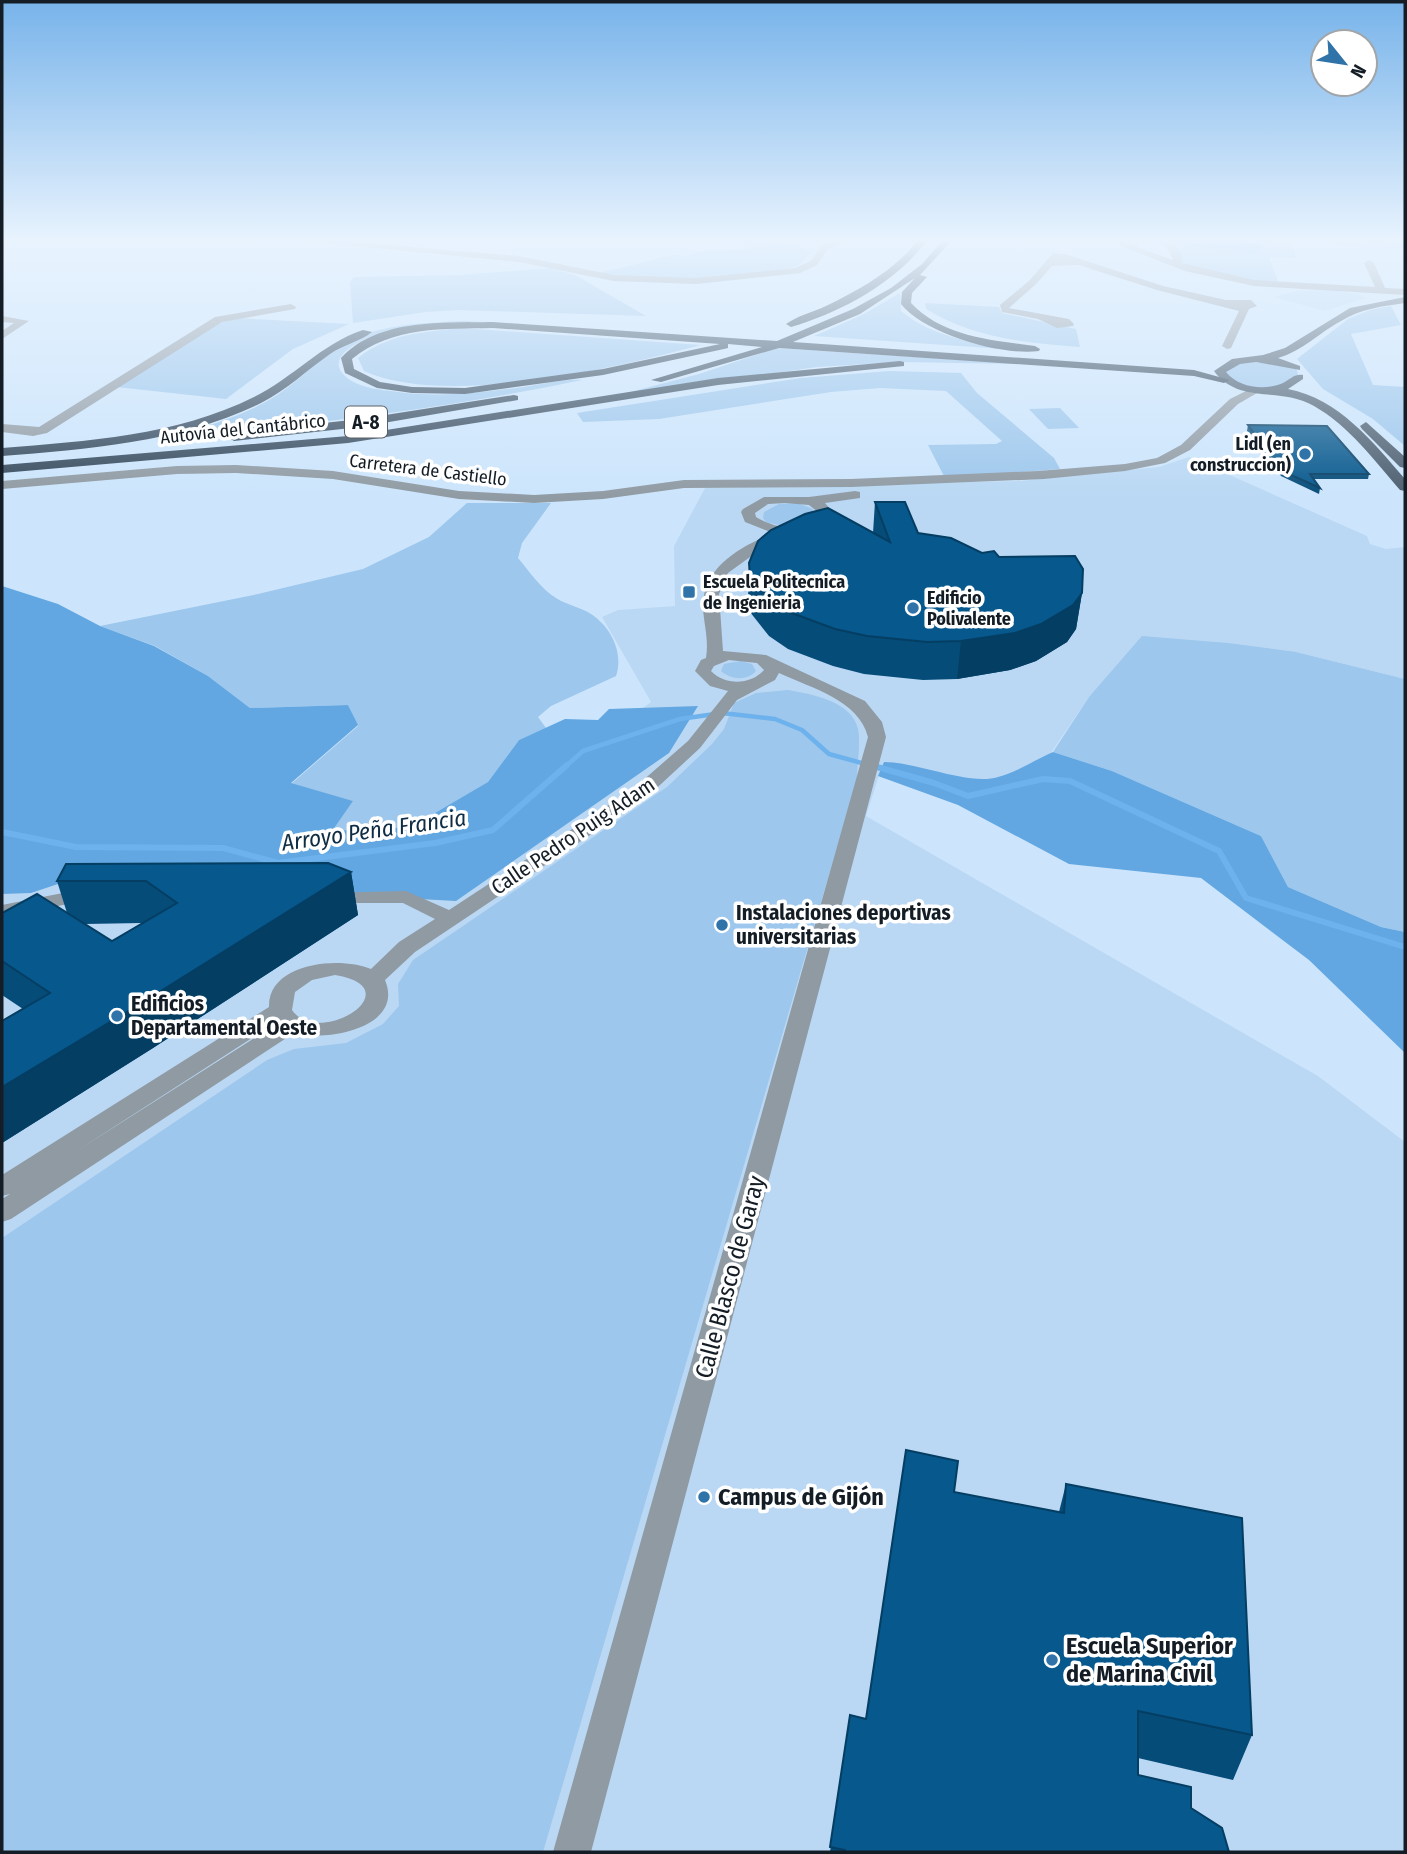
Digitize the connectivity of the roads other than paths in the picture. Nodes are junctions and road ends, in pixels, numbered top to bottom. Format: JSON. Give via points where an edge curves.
{"nodes":[{"id":1,"x":17,"y":326,"type":"edge"},
{"id":2,"x":209,"y":326,"type":"edge"},
{"id":3,"x":398,"y":326,"type":"edge"},
{"id":4,"x":471,"y":326,"type":"edge"},
{"id":5,"x":500,"y":326,"type":"edge"},
{"id":6,"x":563,"y":326,"type":"edge"},
{"id":7,"x":787,"y":326,"type":"edge"},
{"id":8,"x":823,"y":326,"type":"edge"},
{"id":9,"x":937,"y":326,"type":"edge"},
{"id":10,"x":1236,"y":326,"type":"edge"},
{"id":11,"x":1328,"y":326,"type":"edge"},
{"id":12,"x":2,"y":336,"type":"edge"},
{"id":13,"x":722,"y":340,"type":"junction"},
{"id":14,"x":718,"y":341,"type":"edge"},
{"id":15,"x":718,"y":341,"type":"edge"},
{"id":16,"x":718,"y":341,"type":"edge"},
{"id":17,"x":718,"y":341,"type":"edge"},
{"id":18,"x":1227,"y":345,"type":"dead end"},
{"id":19,"x":1290,"y":351,"type":"junction"},
{"id":20,"x":1251,"y":359,"type":"junction"},
{"id":21,"x":1121,"y":360,"type":"junction"},
{"id":22,"x":1227,"y":364,"type":"junction"},
{"id":23,"x":1150,"y":370,"type":"junction"},
{"id":24,"x":1297,"y":373,"type":"junction"},
{"id":25,"x":1228,"y":382,"type":"junction"},
{"id":26,"x":1264,"y":389,"type":"junction"},
{"id":27,"x":1233,"y":402,"type":"junction"},
{"id":28,"x":2,"y":428,"type":"edge"},
{"id":29,"x":2,"y":455,"type":"edge"},
{"id":30,"x":138,"y":457,"type":"junction"},
{"id":31,"x":1405,"y":464,"type":"edge"},
{"id":32,"x":2,"y":469,"type":"edge"},
{"id":33,"x":1044,"y":475,"type":"junction"},
{"id":34,"x":891,"y":481,"type":"junction"},
{"id":35,"x":2,"y":485,"type":"edge"},
{"id":36,"x":930,"y":486,"type":"junction"},
{"id":37,"x":1405,"y":487,"type":"edge"},
{"id":38,"x":874,"y":492,"type":"junction"},
{"id":39,"x":808,"y":501,"type":"junction"},
{"id":40,"x":824,"y":506,"type":"junction"},
{"id":41,"x":763,"y":527,"type":"junction"},
{"id":42,"x":794,"y":531,"type":"junction"},
{"id":43,"x":747,"y":550,"type":"junction"},
{"id":44,"x":715,"y":626,"type":"junction"},
{"id":45,"x":750,"y":655,"type":"junction"},
{"id":46,"x":713,"y":658,"type":"junction"},
{"id":47,"x":769,"y":664,"type":"junction"},
{"id":48,"x":715,"y":682,"type":"junction"},
{"id":49,"x":756,"y":683,"type":"junction"},
{"id":50,"x":823,"y":688,"type":"junction"},
{"id":51,"x":721,"y":705,"type":"junction"},
{"id":52,"x":115,"y":897,"type":"edge"},
{"id":53,"x":311,"y":897,"type":"edge"},
{"id":54,"x":2,"y":911,"type":"edge"},
{"id":55,"x":450,"y":918,"type":"junction"},
{"id":56,"x":407,"y":947,"type":"junction"},
{"id":57,"x":350,"y":968,"type":"junction"},
{"id":58,"x":373,"y":979,"type":"junction"},
{"id":59,"x":286,"y":1018,"type":"junction"},
{"id":60,"x":2,"y":1187,"type":"edge"},
{"id":61,"x":2,"y":1212,"type":"edge"},
{"id":62,"x":572,"y":1852,"type":"edge"}],
"edges":[{"from":1,"to":12,"type":"street"},
{"from":2,"to":28,"type":"street","via":[[43,430]]},
{"from":3,"to":29,"type":"highway","via":[[337,344],[261,398],[190,426]]},
{"from":4,"to":15,"type":"highway","via":[[380,336],[358,346],[346,359],[349,371],[377,385],[465,391],[592,374]]},
{"from":5,"to":16,"type":"highway"},
{"from":6,"to":13,"type":"highway"},
{"from":7,"to":13,"type":"highway","name":"Autovía del Cantábrico","number":"A-8"},
{"from":8,"to":30,"type":"highway","name":"Autovía del Cantábrico","number":"A-8","via":[[765,349],[663,378],[527,408],[265,446]]},
{"from":9,"to":21,"type":"highway","via":[[980,340]]},
{"from":10,"to":18,"type":"street"},
{"from":11,"to":19,"type":"main road"},
{"from":13,"to":14,"type":"highway"},
{"from":13,"to":21,"type":"highway","via":[[826,341]]},
{"from":13,"to":29,"type":"highway","name":"Autovía del Cantábrico","number":"A-8","via":[[628,373],[433,413],[282,433]]},
{"from":17,"to":23,"type":"highway"},
{"from":19,"to":20,"type":"main road"},
{"from":19,"to":24,"type":"main road"},
{"from":20,"to":22,"type":"main road"},
{"from":20,"to":24,"type":"main road","via":[[1279,361]]},
{"from":21,"to":22,"type":"highway"},
{"from":22,"to":25,"type":"main road","via":[[1220,371]]},
{"from":23,"to":25,"type":"highway","via":[[1194,373]]},
{"from":23,"to":30,"type":"highway","via":[[901,364],[835,367],[371,437]]},
{"from":24,"to":26,"type":"main road","via":[[1289,385]]},
{"from":24,"to":31,"type":"main road","via":[[1379,436]]},
{"from":25,"to":26,"type":"main road"},
{"from":25,"to":27,"type":"street","via":[[1235,391]]},
{"from":26,"to":27,"type":"street","name":"Carretera de Castiello"},
{"from":26,"to":37,"type":"main road","via":[[1300,394],[1333,415],[1360,437]]},
{"from":27,"to":33,"type":"street","name":"Carretera de Castiello","via":[[1172,457]]},
{"from":30,"to":32,"type":"highway","name":"Autovía del Cantábrico","number":"A-8"},
{"from":33,"to":34,"type":"street","name":"Carretera de Castiello"},
{"from":33,"to":36,"type":"street","name":"Carretera de Castiello"},
{"from":34,"to":35,"type":"street","name":"Carretera de Castiello","via":[[684,484],[534,499],[459,495],[333,475],[236,468]]},
{"from":34,"to":36,"type":"street","name":"Carretera de Castiello"},
{"from":36,"to":38,"type":"street"},
{"from":38,"to":39,"type":"street"},
{"from":38,"to":40,"type":"street"},
{"from":39,"to":40,"type":"street"},
{"from":39,"to":41,"type":"street","via":[[777,499],[753,507],[748,512],[750,519]]},
{"from":40,"to":42,"type":"street","via":[[830,517],[827,522]]},
{"from":41,"to":42,"type":"street"},
{"from":41,"to":43,"type":"street"},
{"from":42,"to":43,"type":"street"},
{"from":43,"to":44,"type":"street","via":[[725,568],[710,594]]},
{"from":44,"to":45,"type":"street"},
{"from":44,"to":46,"type":"street","via":[[718,642]]},
{"from":45,"to":46,"type":"street"},
{"from":45,"to":47,"type":"street"},
{"from":46,"to":48,"type":"street","via":[[703,671]]},
{"from":47,"to":49,"type":"street","via":[[771,673]]},
{"from":47,"to":50,"type":"street"},
{"from":48,"to":49,"type":"street"},
{"from":48,"to":51,"type":"street"},
{"from":49,"to":50,"type":"street"},
{"from":49,"to":51,"type":"street","name":"Calle Pedro Puig Adam","via":[[734,692]]},
{"from":50,"to":62,"type":"street","name":"Calle Blasco de Garay","via":[[859,705],[873,722],[877,737]]},
{"from":51,"to":55,"type":"street","name":"Calle Pedro Puig Adam","via":[[712,723],[672,768]]},
{"from":52,"to":54,"type":"street","via":[[68,898]]},
{"from":53,"to":55,"type":"street","via":[[406,897]]},
{"from":55,"to":56,"type":"street","name":"Calle Pedro Puig Adam"},
{"from":56,"to":57,"type":"street","name":"Calle Pedro Puig Adam"},
{"from":56,"to":58,"type":"street","name":"Calle Pedro Puig Adam"},
{"from":57,"to":58,"type":"street"},
{"from":57,"to":59,"type":"street","via":[[319,970],[298,978],[283,991],[279,1002]]},
{"from":58,"to":59,"type":"street","via":[[379,998],[351,1024],[320,1031]]},
{"from":59,"to":60,"type":"street"},
{"from":59,"to":61,"type":"street"}]}
